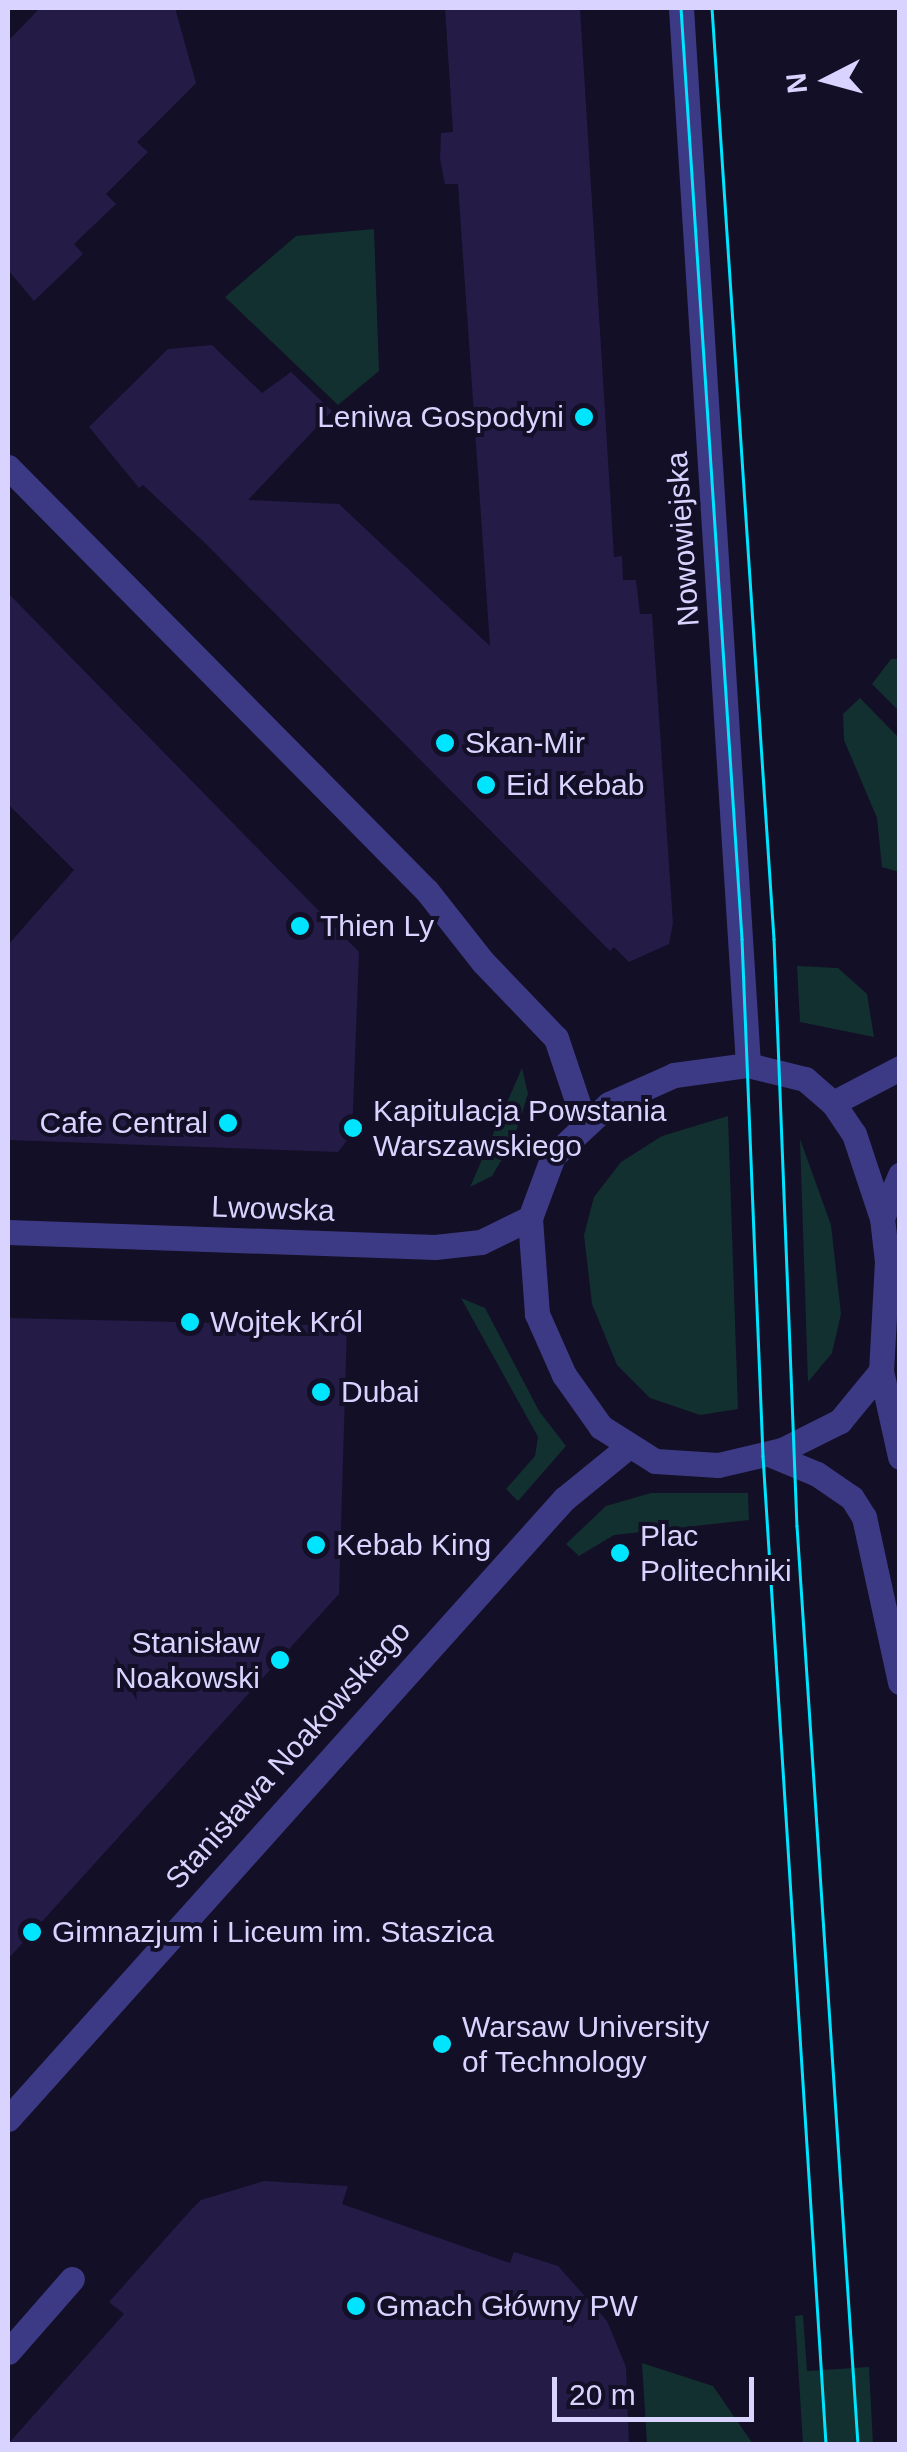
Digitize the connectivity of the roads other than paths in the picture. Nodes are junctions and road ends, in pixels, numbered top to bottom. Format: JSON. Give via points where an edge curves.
{"nodes":[{"id":1,"x":681,"y":8,"type":"edge"},
{"id":2,"x":8,"y":468,"type":"edge"},
{"id":3,"x":748,"y":1066,"type":"junction"},
{"id":4,"x":900,"y":1068,"type":"edge"},
{"id":5,"x":833,"y":1103,"type":"junction"},
{"id":6,"x":584,"y":1121,"type":"junction"},
{"id":7,"x":900,"y":1175,"type":"edge"},
{"id":8,"x":530,"y":1218,"type":"junction"},
{"id":9,"x":882,"y":1218,"type":"junction"},
{"id":10,"x":8,"y":1232,"type":"edge"},
{"id":11,"x":881,"y":1371,"type":"junction"},
{"id":12,"x":629,"y":1446,"type":"junction"},
{"id":13,"x":769,"y":1454,"type":"junction"},
{"id":14,"x":900,"y":1457,"type":"edge"},
{"id":15,"x":900,"y":1682,"type":"edge"},
{"id":16,"x":8,"y":2120,"type":"edge"},
{"id":17,"x":72,"y":2279,"type":"dead end"},
{"id":18,"x":8,"y":2352,"type":"edge"}],
"edges":[{"from":1,"to":3,"type":"street","name":"Nowowiejska"},
{"from":2,"to":6,"type":"street","via":[[428,891],[483,962],[556,1038]]},
{"from":3,"to":5,"type":"street","via":[[805,1079]]},
{"from":3,"to":6,"type":"street","via":[[674,1075]]},
{"from":4,"to":5,"type":"street"},
{"from":5,"to":9,"type":"street","via":[[854,1134]]},
{"from":6,"to":8,"type":"street","via":[[553,1156]]},
{"from":7,"to":9,"type":"street"},
{"from":8,"to":10,"type":"street","name":"Lwowska","via":[[482,1242],[436,1248]]},
{"from":8,"to":12,"type":"street","via":[[532,1276],[544,1332],[578,1400]]},
{"from":9,"to":11,"type":"street","via":[[890,1303]]},
{"from":11,"to":13,"type":"street","via":[[840,1421]]},
{"from":11,"to":14,"type":"street"},
{"from":12,"to":13,"type":"street","via":[[655,1460],[683,1464]]},
{"from":12,"to":16,"type":"street","name":"Stanisława Noakowskiego","via":[[564,1499]]},
{"from":13,"to":15,"type":"street","via":[[817,1474],[852,1498],[864,1517]]},
{"from":17,"to":18,"type":"street"}]}
